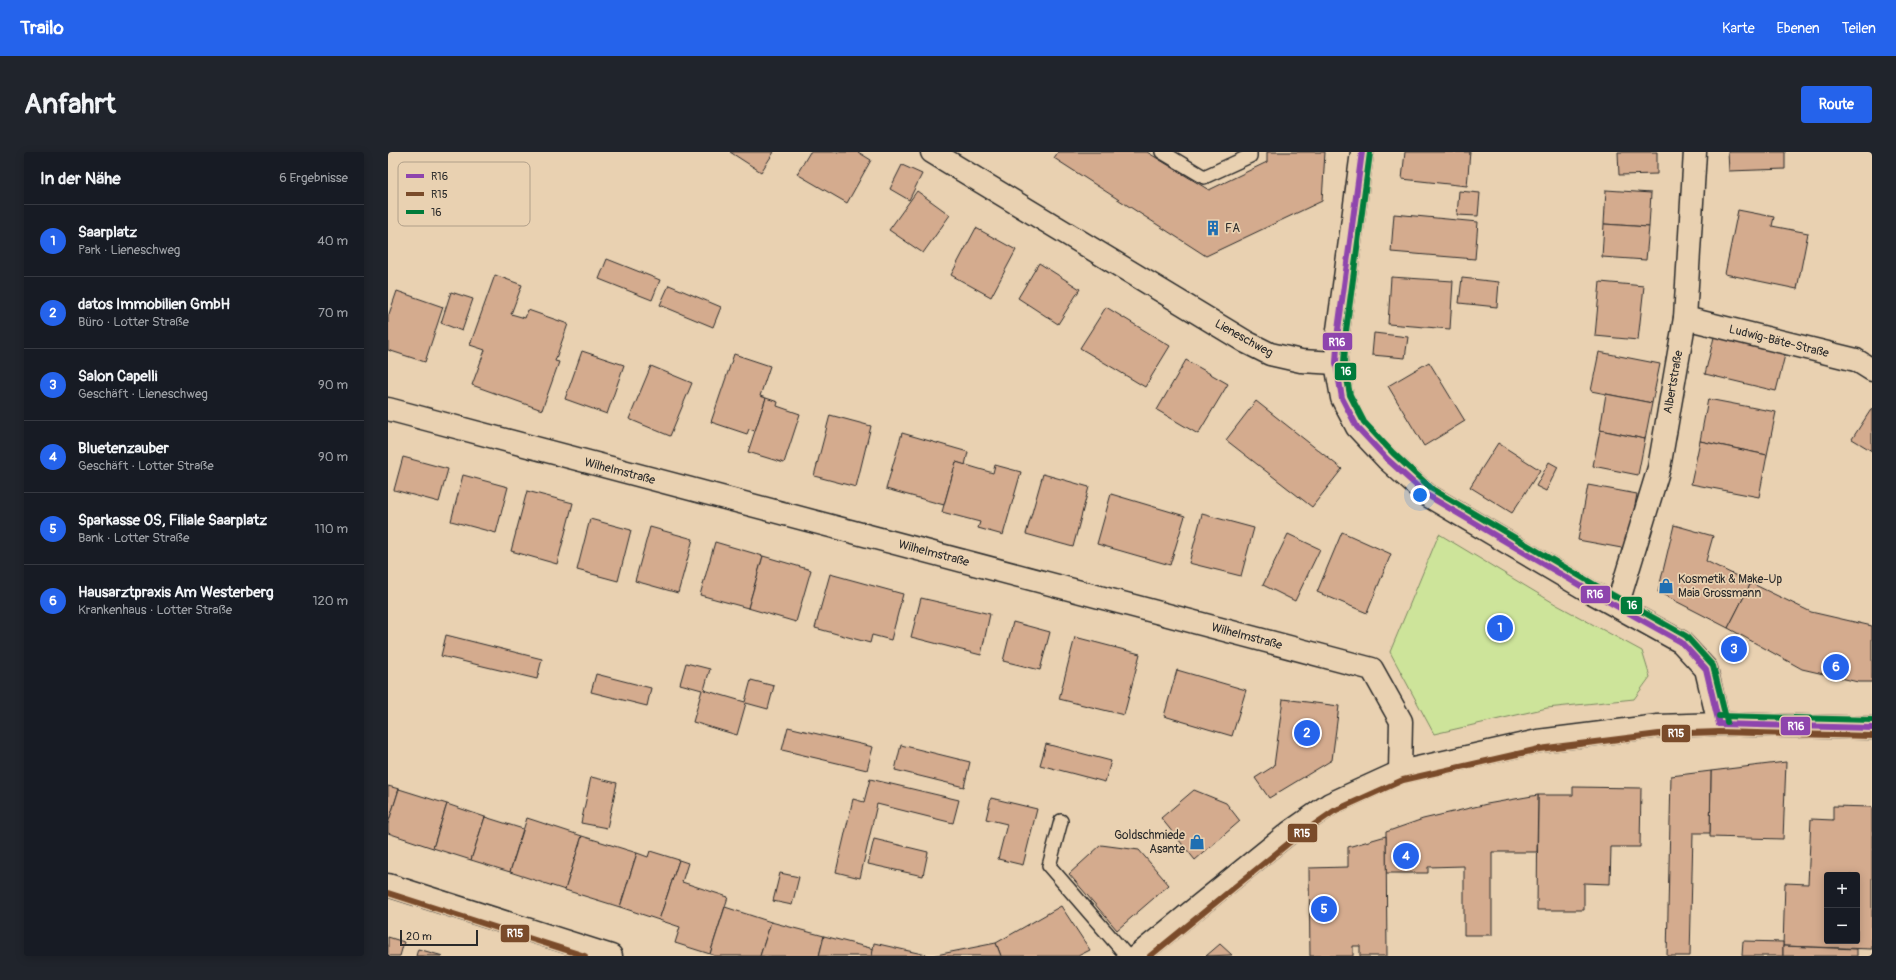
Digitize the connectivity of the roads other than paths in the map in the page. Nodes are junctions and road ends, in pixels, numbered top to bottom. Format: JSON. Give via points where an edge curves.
{"nodes":[{"id":1,"x":932,"y":152,"type":"edge"},
{"id":2,"x":1162,"y":152,"type":"edge"},
{"id":3,"x":1250,"y":152,"type":"edge"},
{"id":4,"x":1362,"y":152,"type":"edge"},
{"id":5,"x":1695,"y":152,"type":"edge"},
{"id":6,"x":1685,"y":318,"type":"junction"},
{"id":7,"x":1336,"y":363,"type":"junction"},
{"id":8,"x":1872,"y":370,"type":"edge"},
{"id":9,"x":388,"y":409,"type":"edge"},
{"id":10,"x":1617,"y":606,"type":"junction"},
{"id":11,"x":1719,"y":724,"type":"junction"},
{"id":12,"x":1872,"y":728,"type":"edge"},
{"id":13,"x":1400,"y":772,"type":"junction"},
{"id":14,"x":1061,"y":821,"type":"dead end"},
{"id":15,"x":388,"y":885,"type":"edge"},
{"id":16,"x":611,"y":956,"type":"edge"},
{"id":17,"x":1128,"y":956,"type":"edge"},
{"id":18,"x":1137,"y":956,"type":"edge"}],
"edges":[{"from":1,"to":7,"type":"street","name":"Lieneschweg","via":[[1246,342],[1285,358]]},
{"from":2,"to":3,"type":"lane","via":[[1204,177],[1250,156]]},
{"from":4,"to":7,"type":"street","via":[[1338,330]]},
{"from":5,"to":6,"type":"street","name":"Albertstraße"},
{"from":6,"to":8,"type":"street","name":"Ludwig-Bäte-Straße","via":[[1856,360]]},
{"from":6,"to":10,"type":"street","name":"Albertstraße","via":[[1659,468]]},
{"from":7,"to":10,"type":"street","via":[[1342,398],[1357,427],[1387,459],[1427,495]]},
{"from":9,"to":13,"type":"street","name":"Wilhelmstraße","via":[[1372,669],[1401,721]]},
{"from":10,"to":11,"type":"street","via":[[1681,642],[1706,669]]},
{"from":11,"to":12,"type":"street"},
{"from":11,"to":13,"type":"street","via":[[1658,726],[1538,741]]},
{"from":13,"to":18,"type":"street","via":[[1330,804],[1290,832]]},
{"from":14,"to":17,"type":"lane","via":[[1049,866]]},
{"from":15,"to":16,"type":"street"}]}
